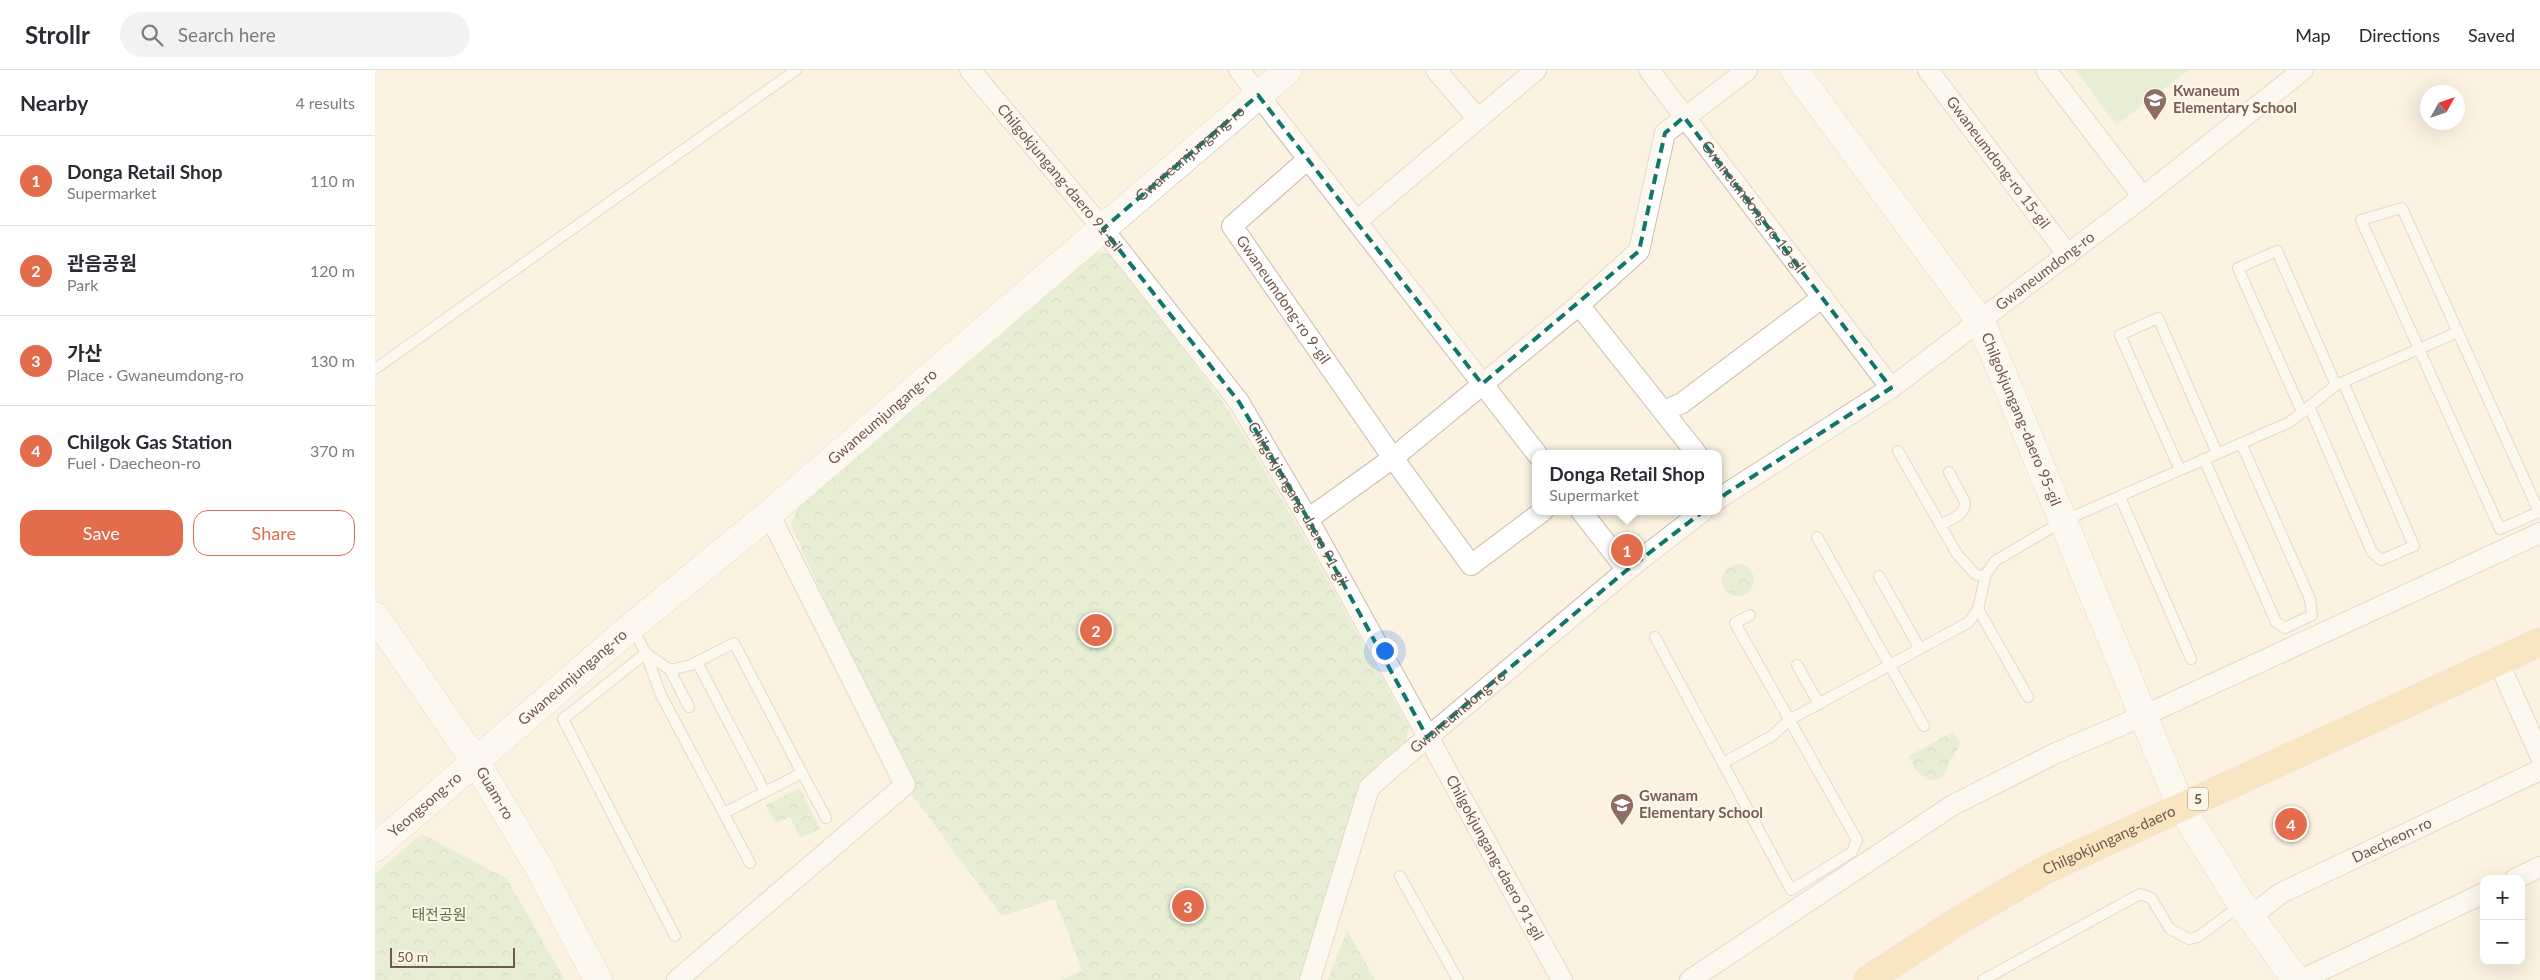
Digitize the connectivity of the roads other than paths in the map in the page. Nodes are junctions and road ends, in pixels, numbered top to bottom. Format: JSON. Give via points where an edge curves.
{"nodes":[{"id":1,"x":796,"y":70,"type":"edge"},
{"id":2,"x":970,"y":70,"type":"edge"},
{"id":3,"x":1239,"y":70,"type":"edge"},
{"id":4,"x":1287,"y":70,"type":"edge"},
{"id":5,"x":1436,"y":70,"type":"edge"},
{"id":6,"x":1536,"y":70,"type":"edge"},
{"id":7,"x":1649,"y":70,"type":"edge"},
{"id":8,"x":1747,"y":70,"type":"edge"},
{"id":9,"x":1794,"y":70,"type":"edge"},
{"id":10,"x":1928,"y":70,"type":"edge"},
{"id":11,"x":2046,"y":70,"type":"edge"},
{"id":12,"x":2303,"y":70,"type":"edge"},
{"id":13,"x":1258,"y":95,"type":"junction"},
{"id":14,"x":1685,"y":117,"type":"junction"},
{"id":15,"x":1478,"y":119,"type":"junction"},
{"id":16,"x":1308,"y":159,"type":"junction"},
{"id":17,"x":2143,"y":197,"type":"junction"},
{"id":18,"x":1357,"y":222,"type":"junction"},
{"id":19,"x":1103,"y":229,"type":"junction"},
{"id":20,"x":2068,"y":254,"type":"junction"},
{"id":21,"x":1823,"y":297,"type":"junction"},
{"id":22,"x":1579,"y":305,"type":"junction"},
{"id":23,"x":1981,"y":322,"type":"junction"},
{"id":24,"x":2457,"y":332,"type":"junction"},
{"id":25,"x":2419,"y":349,"type":"junction"},
{"id":26,"x":375,"y":369,"type":"edge"},
{"id":27,"x":2339,"y":383,"type":"junction"},
{"id":28,"x":1483,"y":384,"type":"junction"},
{"id":29,"x":1891,"y":388,"type":"junction"},
{"id":30,"x":2306,"y":409,"type":"junction"},
{"id":31,"x":1664,"y":411,"type":"junction"},
{"id":32,"x":2241,"y":443,"type":"junction"},
{"id":33,"x":1534,"y":450,"type":"edge"},
{"id":34,"x":1694,"y":450,"type":"edge"},
{"id":35,"x":1898,"y":451,"type":"dead end"},
{"id":36,"x":2217,"y":453,"type":"junction"},
{"id":37,"x":1393,"y":458,"type":"junction"},
{"id":38,"x":2204,"y":459,"type":"junction"},
{"id":39,"x":2179,"y":470,"type":"junction"},
{"id":40,"x":1949,"y":472,"type":"dead end"},
{"id":41,"x":1722,"y":490,"type":"edge"},
{"id":42,"x":2119,"y":496,"type":"junction"},
{"id":43,"x":2539,"y":512,"type":"edge"},
{"id":44,"x":769,"y":514,"type":"junction"},
{"id":45,"x":1538,"y":515,"type":"edge"},
{"id":46,"x":1584,"y":515,"type":"edge"},
{"id":47,"x":1698,"y":515,"type":"edge"},
{"id":48,"x":1308,"y":519,"type":"junction"},
{"id":49,"x":2063,"y":521,"type":"junction"},
{"id":50,"x":1940,"y":525,"type":"junction"},
{"id":51,"x":2540,"y":533,"type":"edge"},
{"id":52,"x":1817,"y":537,"type":"dead end"},
{"id":53,"x":1627,"y":570,"type":"junction"},
{"id":54,"x":1879,"y":576,"type":"dead end"},
{"id":55,"x":1985,"y":577,"type":"junction"},
{"id":56,"x":1978,"y":609,"type":"junction"},
{"id":57,"x":1749,"y":615,"type":"dead end"},
{"id":58,"x":375,"y":616,"type":"edge"},
{"id":59,"x":631,"y":627,"type":"junction"},
{"id":60,"x":1655,"y":636,"type":"dead end"},
{"id":61,"x":2540,"y":642,"type":"edge"},
{"id":62,"x":1920,"y":649,"type":"junction"},
{"id":63,"x":646,"y":654,"type":"junction"},
{"id":64,"x":2191,"y":660,"type":"dead end"},
{"id":65,"x":2498,"y":661,"type":"junction"},
{"id":66,"x":697,"y":662,"type":"junction"},
{"id":67,"x":1797,"y":665,"type":"dead end"},
{"id":68,"x":1891,"y":665,"type":"junction"},
{"id":69,"x":670,"y":670,"type":"junction"},
{"id":70,"x":2028,"y":697,"type":"dead end"},
{"id":71,"x":1819,"y":704,"type":"junction"},
{"id":72,"x":689,"y":707,"type":"dead end"},
{"id":73,"x":2143,"y":716,"type":"junction"},
{"id":74,"x":1789,"y":720,"type":"junction"},
{"id":75,"x":1924,"y":726,"type":"dead end"},
{"id":76,"x":1427,"y":737,"type":"junction"},
{"id":77,"x":2540,"y":755,"type":"edge"},
{"id":78,"x":475,"y":762,"type":"junction"},
{"id":79,"x":1723,"y":764,"type":"junction"},
{"id":80,"x":2540,"y":770,"type":"edge"},
{"id":81,"x":802,"y":773,"type":"junction"},
{"id":82,"x":765,"y":792,"type":"junction"},
{"id":83,"x":2181,"y":807,"type":"junction"},
{"id":84,"x":724,"y":813,"type":"junction"},
{"id":85,"x":826,"y":818,"type":"dead end"},
{"id":86,"x":375,"y":848,"type":"edge"},
{"id":87,"x":750,"y":863,"type":"dead end"},
{"id":88,"x":2540,"y":867,"type":"edge"},
{"id":89,"x":2523,"y":875,"type":"edge"},
{"id":90,"x":1400,"y":876,"type":"dead end"},
{"id":91,"x":2480,"y":895,"type":"edge"},
{"id":92,"x":2246,"y":911,"type":"junction"},
{"id":93,"x":675,"y":936,"type":"dead end"},
{"id":94,"x":599,"y":980,"type":"edge"},
{"id":95,"x":677,"y":980,"type":"edge"},
{"id":96,"x":1310,"y":980,"type":"edge"},
{"id":97,"x":1458,"y":980,"type":"edge"},
{"id":98,"x":1562,"y":980,"type":"edge"},
{"id":99,"x":1690,"y":980,"type":"edge"},
{"id":100,"x":1868,"y":980,"type":"edge"},
{"id":101,"x":1983,"y":980,"type":"edge"},
{"id":102,"x":2296,"y":980,"type":"edge"},
{"id":103,"x":2301,"y":980,"type":"edge"}],
"edges":[{"from":1,"to":26,"type":"lane"},
{"from":2,"to":19,"type":"street","name":"Chilgokjungang-daero 91-gil"},
{"from":3,"to":13,"type":"street"},
{"from":4,"to":13,"type":"main road","name":"Gwaneumjungang-ro"},
{"from":5,"to":15,"type":"street"},
{"from":6,"to":15,"type":"street"},
{"from":7,"to":14,"type":"street","name":"Gwaneumdong-ro 13-gil"},
{"from":8,"to":14,"type":"street"},
{"from":9,"to":23,"type":"main road","name":"Chilgokjungang-daero 95-gil"},
{"from":10,"to":20,"type":"street","name":"Gwaneumdong-ro 15-gil"},
{"from":11,"to":17,"type":"street"},
{"from":12,"to":17,"type":"street","name":"Gwaneumdong-ro"},
{"from":13,"to":16,"type":"street"},
{"from":13,"to":19,"type":"main road","name":"Gwaneumjungang-ro"},
{"from":14,"to":21,"type":"street","name":"Gwaneumdong-ro 13-gil"},
{"from":14,"to":22,"type":"street","via":[[1665,134],[1639,251]]},
{"from":15,"to":18,"type":"street"},
{"from":16,"to":18,"type":"street"},
{"from":16,"to":37,"type":"street","name":"Gwaneumdong-ro 9-gil","via":[[1232,226]]},
{"from":17,"to":20,"type":"street","name":"Gwaneumdong-ro"},
{"from":18,"to":28,"type":"street"},
{"from":19,"to":44,"type":"main road","name":"Gwaneumjungang-ro"},
{"from":19,"to":48,"type":"street","name":"Chilgokjungang-daero 91-gil","via":[[1239,402]]},
{"from":20,"to":23,"type":"street","name":"Gwaneumdong-ro"},
{"from":21,"to":29,"type":"street","name":"Gwaneumdong-ro 13-gil"},
{"from":21,"to":31,"type":"street","via":[[1682,403]]},
{"from":22,"to":28,"type":"street"},
{"from":22,"to":31,"type":"street"},
{"from":23,"to":29,"type":"street","name":"Gwaneumdong-ro"},
{"from":23,"to":49,"type":"main road","name":"Chilgokjungang-daero 95-gil"},
{"from":24,"to":25,"type":"lane"},
{"from":24,"to":25,"type":"lane","via":[[2402,208],[2361,220]]},
{"from":24,"to":43,"type":"lane"},
{"from":25,"to":27,"type":"lane"},
{"from":25,"to":43,"type":"lane","via":[[2500,529]]},
{"from":27,"to":30,"type":"lane"},
{"from":27,"to":30,"type":"lane","via":[[2277,251],[2238,268]]},
{"from":27,"to":30,"type":"lane","via":[[2414,546],[2381,560],[2372,552]]},
{"from":28,"to":33,"type":"street"},
{"from":28,"to":37,"type":"street"},
{"from":29,"to":41,"type":"street","name":"Gwaneumdong-ro"},
{"from":30,"to":32,"type":"lane","via":[[2290,422]]},
{"from":31,"to":34,"type":"street"},
{"from":32,"to":36,"type":"lane"},
{"from":32,"to":38,"type":"lane","via":[[2310,599],[2312,615],[2285,628],[2276,622]]},
{"from":35,"to":50,"type":"lane"},
{"from":36,"to":38,"type":"lane"},
{"from":36,"to":39,"type":"lane","via":[[2158,318],[2120,335]]},
{"from":37,"to":45,"type":"street","name":"Gwaneumdong-ro 9-gil","via":[[1471,565]]},
{"from":37,"to":48,"type":"street"},
{"from":38,"to":39,"type":"lane"},
{"from":39,"to":42,"type":"lane"},
{"from":40,"to":50,"type":"lane","via":[[1965,507],[1963,513]]},
{"from":42,"to":49,"type":"lane"},
{"from":42,"to":64,"type":"lane"},
{"from":44,"to":59,"type":"main road","name":"Gwaneumjungang-ro"},
{"from":44,"to":95,"type":"street","via":[[905,785]]},
{"from":46,"to":53,"type":"street"},
{"from":47,"to":53,"type":"street","name":"Gwaneumdong-ro"},
{"from":48,"to":76,"type":"street","name":"Chilgokjungang-daero 91-gil"},
{"from":49,"to":55,"type":"lane","via":[[1995,561]]},
{"from":49,"to":73,"type":"main road","name":"Chilgokjungang-daero 95-gil"},
{"from":50,"to":55,"type":"lane","via":[[1957,554],[1975,574]]},
{"from":51,"to":73,"type":"street"},
{"from":52,"to":68,"type":"lane"},
{"from":53,"to":76,"type":"street","name":"Gwaneumdong-ro"},
{"from":54,"to":62,"type":"lane"},
{"from":55,"to":56,"type":"lane"},
{"from":56,"to":62,"type":"lane","via":[[1969,622]]},
{"from":56,"to":70,"type":"lane"},
{"from":57,"to":74,"type":"lane","via":[[1735,623]]},
{"from":58,"to":78,"type":"main road","name":"Guam-ro"},
{"from":59,"to":63,"type":"lane"},
{"from":59,"to":78,"type":"main road","name":"Gwaneumjungang-ro"},
{"from":60,"to":79,"type":"lane"},
{"from":61,"to":65,"type":"main road","name":"Chilgokjungang-daero","number":"5"},
{"from":62,"to":68,"type":"lane"},
{"from":63,"to":69,"type":"lane"},
{"from":63,"to":84,"type":"lane","via":[[660,693]]},
{"from":63,"to":93,"type":"lane","via":[[563,719]]},
{"from":65,"to":77,"type":"street"},
{"from":65,"to":83,"type":"main road","name":"Chilgokjungang-daero","number":"5"},
{"from":66,"to":69,"type":"lane"},
{"from":66,"to":81,"type":"lane","via":[[734,643]]},
{"from":66,"to":82,"type":"lane"},
{"from":67,"to":71,"type":"lane"},
{"from":68,"to":71,"type":"lane"},
{"from":68,"to":75,"type":"lane"},
{"from":69,"to":72,"type":"lane"},
{"from":71,"to":74,"type":"lane"},
{"from":73,"to":83,"type":"main road","name":"Chilgokjungang-daero 95-gil"},
{"from":73,"to":99,"type":"street","via":[[2055,753],[1953,805]]},
{"from":74,"to":79,"type":"lane","via":[[1772,736]]},
{"from":74,"to":79,"type":"lane","via":[[1857,840],[1852,852],[1791,890]]},
{"from":76,"to":96,"type":"street","name":"Gwaneumdong-ro","via":[[1369,788]]},
{"from":76,"to":98,"type":"street","name":"Chilgokjungang-daero 91-gil"},
{"from":78,"to":86,"type":"main road","name":"Yeongsong-ro"},
{"from":78,"to":94,"type":"main road","name":"Guam-ro","via":[[538,866]]},
{"from":80,"to":92,"type":"street","name":"Daecheon-ro"},
{"from":81,"to":82,"type":"lane"},
{"from":81,"to":85,"type":"lane"},
{"from":82,"to":84,"type":"lane"},
{"from":83,"to":92,"type":"main road"},
{"from":83,"to":100,"type":"main road","name":"Chilgokjungang-daero","number":"5","via":[[2047,868]]},
{"from":84,"to":87,"type":"lane"},
{"from":88,"to":89,"type":"street"},
{"from":90,"to":97,"type":"lane"},
{"from":91,"to":103,"type":"street"},
{"from":92,"to":101,"type":"lane","via":[[2189,940],[2170,928],[2151,898],[2140,894]]},
{"from":92,"to":102,"type":"main road"}]}
